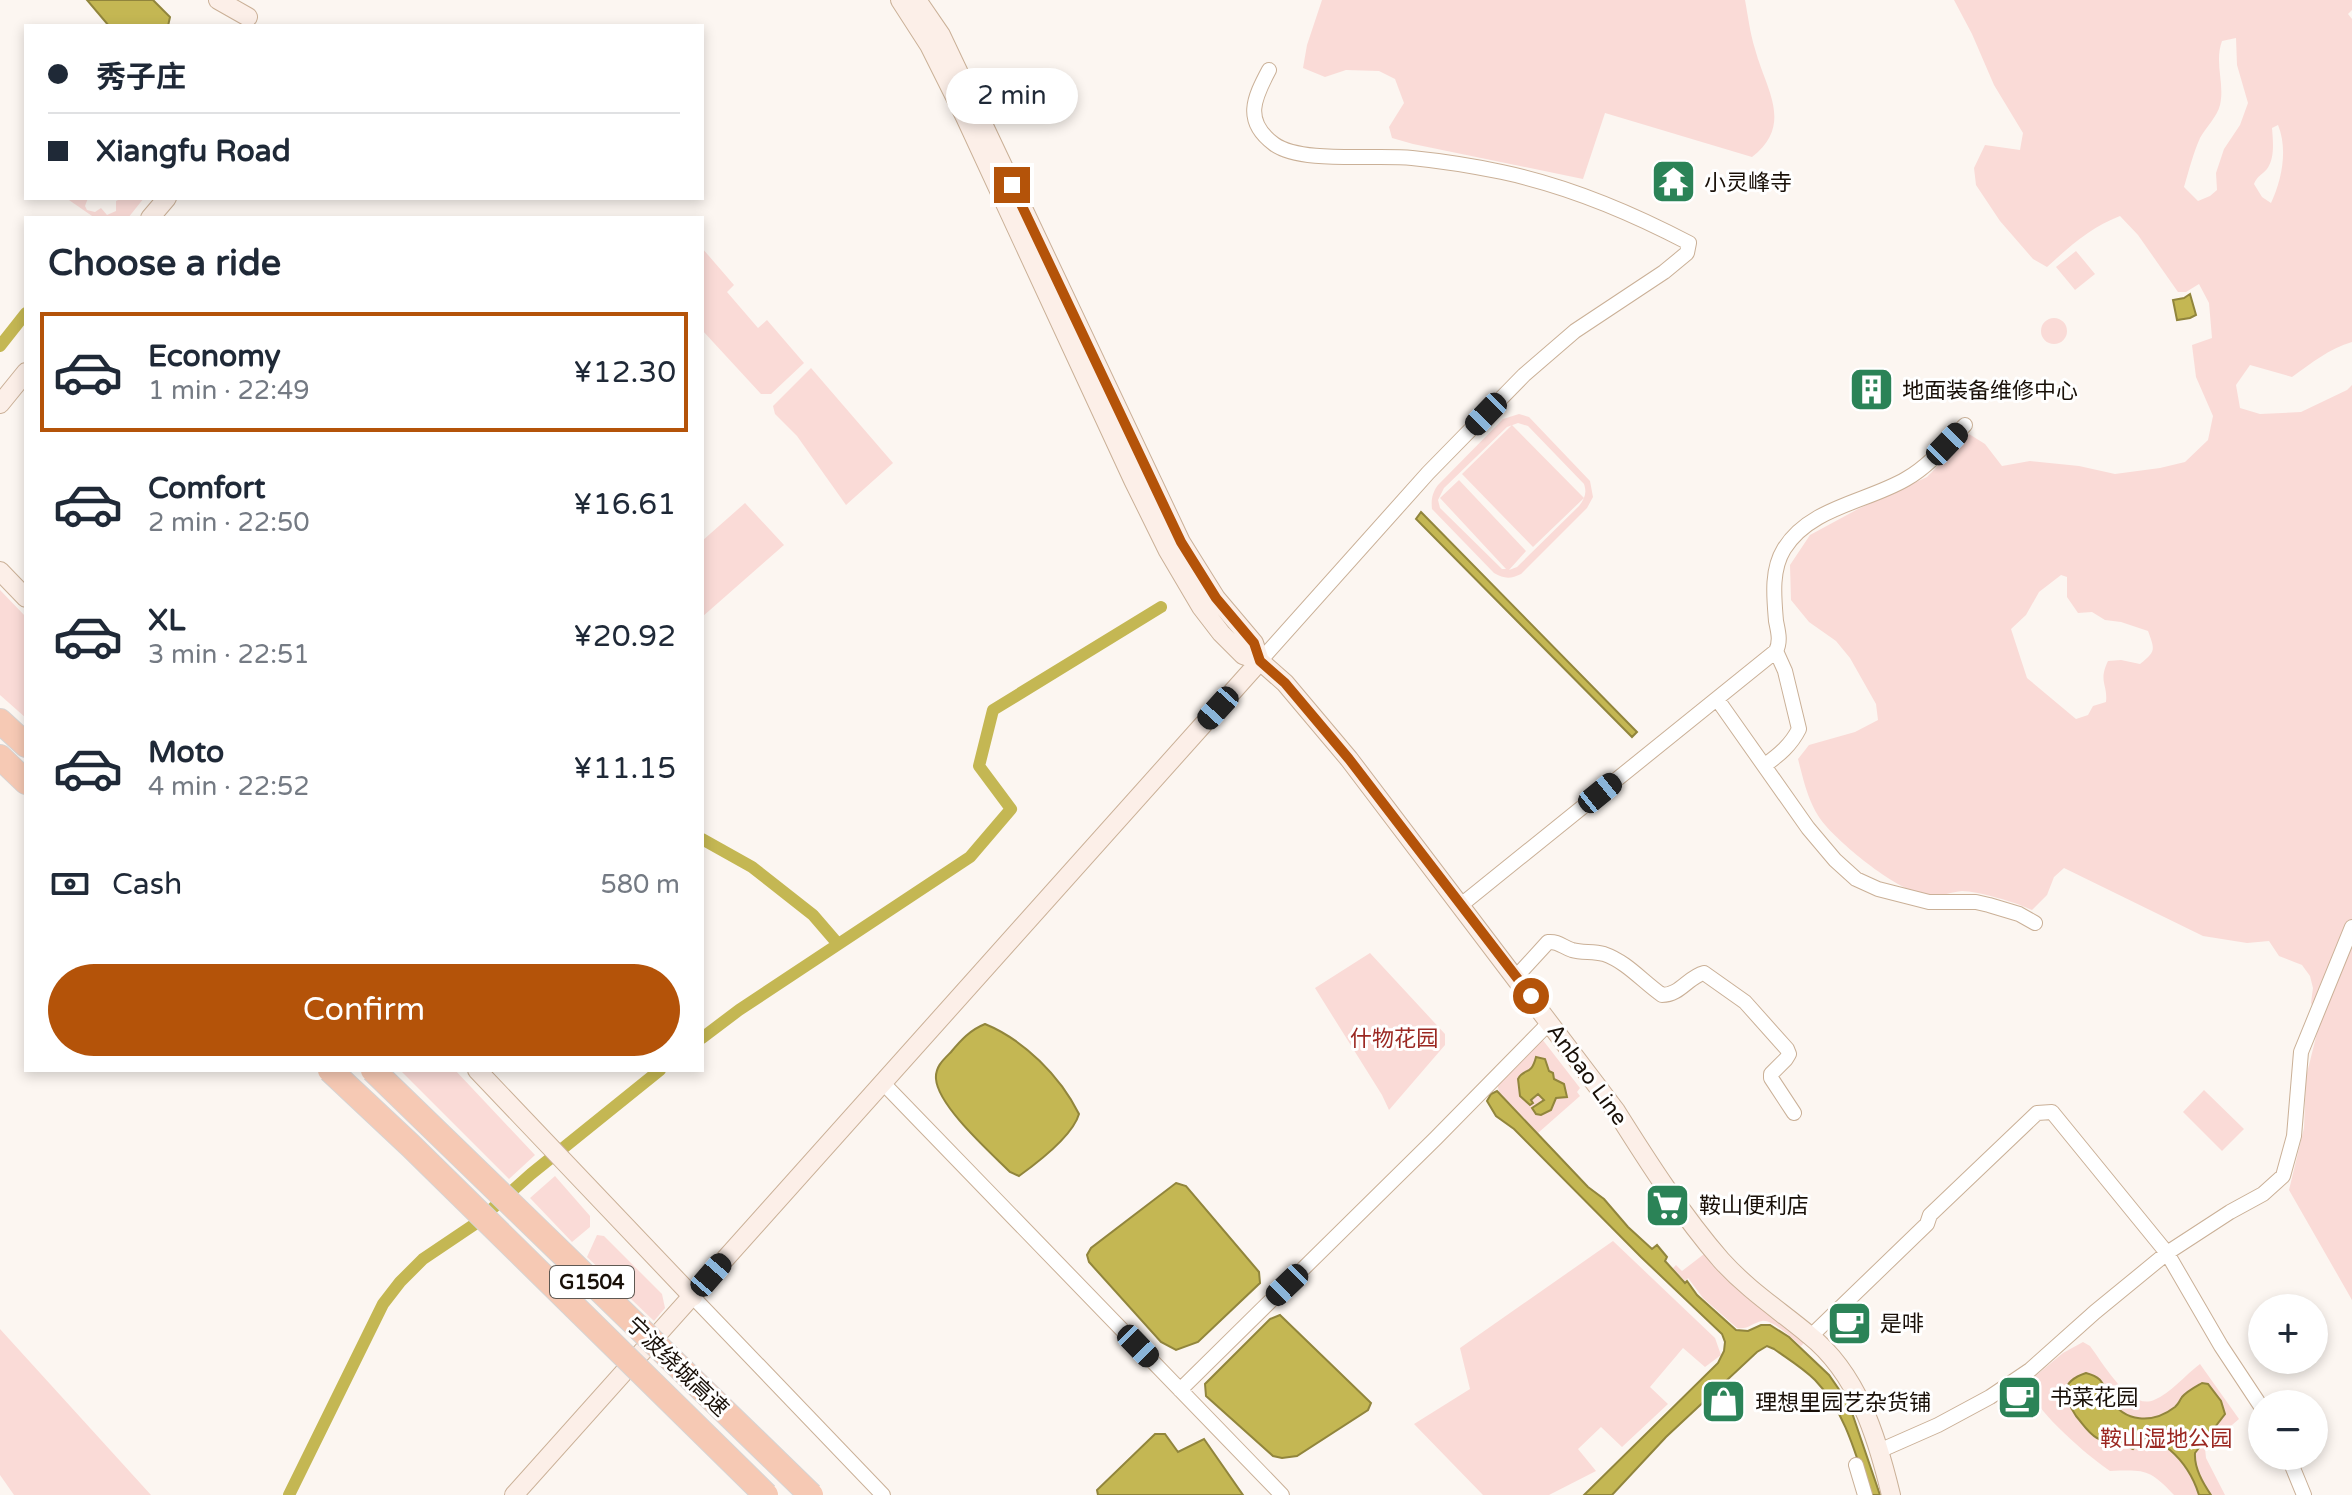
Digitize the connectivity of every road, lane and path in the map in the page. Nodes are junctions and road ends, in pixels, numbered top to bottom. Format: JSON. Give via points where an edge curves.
{"nodes":[{"id":1,"x":218,"y":0,"type":"edge"},
{"id":2,"x":900,"y":0,"type":"edge"},
{"id":3,"x":917,"y":0,"type":"edge"},
{"id":4,"x":249,"y":14,"type":"edge"},
{"id":5,"x":1269,"y":70,"type":"dead end"},
{"id":6,"x":165,"y":200,"type":"edge"},
{"id":7,"x":152,"y":216,"type":"edge"},
{"id":8,"x":24,"y":374,"type":"edge"},
{"id":9,"x":0,"y":404,"type":"edge"},
{"id":10,"x":1965,"y":425,"type":"dead end"},
{"id":11,"x":0,"y":571,"type":"edge"},
{"id":12,"x":24,"y":596,"type":"edge"},
{"id":13,"x":1776,"y":651,"type":"junction"},
{"id":14,"x":1260,"y":661,"type":"junction"},
{"id":15,"x":1717,"y":699,"type":"junction"},
{"id":16,"x":0,"y":721,"type":"edge"},
{"id":17,"x":24,"y":743,"type":"edge"},
{"id":18,"x":0,"y":757,"type":"edge"},
{"id":19,"x":1765,"y":765,"type":"junction"},
{"id":20,"x":24,"y":780,"type":"edge"},
{"id":21,"x":1461,"y":905,"type":"junction"},
{"id":22,"x":2035,"y":923,"type":"dead end"},
{"id":23,"x":2352,"y":927,"type":"edge"},
{"id":24,"x":1516,"y":977,"type":"junction"},
{"id":25,"x":1550,"y":1022,"type":"junction"},
{"id":26,"x":332,"y":1072,"type":"edge"},
{"id":27,"x":375,"y":1072,"type":"edge"},
{"id":28,"x":479,"y":1072,"type":"edge"},
{"id":29,"x":883,"y":1083,"type":"junction"},
{"id":30,"x":1794,"y":1113,"type":"dead end"},
{"id":31,"x":2167,"y":1253,"type":"junction"},
{"id":32,"x":693,"y":1297,"type":"junction"},
{"id":33,"x":1811,"y":1336,"type":"junction"},
{"id":34,"x":1180,"y":1390,"type":"junction"},
{"id":35,"x":2250,"y":1390,"type":"edge"},
{"id":36,"x":1867,"y":1461,"type":"junction"},
{"id":37,"x":2294,"y":1470,"type":"edge"},
{"id":38,"x":514,"y":1495,"type":"edge"},
{"id":39,"x":766,"y":1495,"type":"edge"},
{"id":40,"x":811,"y":1495,"type":"edge"},
{"id":41,"x":883,"y":1495,"type":"edge"},
{"id":42,"x":1282,"y":1495,"type":"edge"},
{"id":43,"x":1865,"y":1495,"type":"edge"},
{"id":44,"x":1891,"y":1495,"type":"edge"},
{"id":45,"x":2304,"y":1495,"type":"edge"}],
"edges":[{"from":1,"to":4,"type":"main road"},
{"from":2,"to":14,"type":"main road","via":[[965,117],[1175,564],[1221,633],[1243,655]]},
{"from":3,"to":14,"type":"main road","via":[[941,35],[1181,542],[1216,598],[1254,643]]},
{"from":5,"to":14,"type":"street","via":[[1253,104],[1260,127],[1276,146],[1295,153],[1411,158],[1503,172],[1637,216],[1689,243],[1687,253],[1664,272],[1575,331],[1524,375],[1428,473]]},
{"from":6,"to":7,"type":"main road"},
{"from":8,"to":9,"type":"main road"},
{"from":10,"to":13,"type":"street","via":[[1919,471],[1818,519],[1785,547],[1775,577]]},
{"from":11,"to":12,"type":"main road"},
{"from":13,"to":15,"type":"street"},
{"from":13,"to":19,"type":"street","via":[[1799,729]]},
{"from":14,"to":21,"type":"main road","name":"Anbao Line","via":[[1349,759]]},
{"from":14,"to":29,"type":"main road"},
{"from":15,"to":19,"type":"street"},
{"from":15,"to":21,"type":"street"},
{"from":16,"to":17,"type":"highway"},
{"from":18,"to":20,"type":"highway"},
{"from":19,"to":22,"type":"street","via":[[1808,828],[1856,879],[1929,902],[1989,905]]},
{"from":21,"to":24,"type":"main road","name":"Anbao Line"},
{"from":23,"to":31,"type":"street","via":[[2301,1052],[2294,1136],[2283,1176]]},
{"from":24,"to":25,"type":"main road","name":"Anbao Line"},
{"from":24,"to":30,"type":"street","via":[[1553,941],[1613,958],[1662,995],[1671,995],[1704,973],[1745,1002],[1787,1049],[1789,1054],[1771,1078]]},
{"from":25,"to":33,"type":"main road","name":"Anbao Line","via":[[1721,1259],[1750,1290]]},
{"from":25,"to":34,"type":"street"},
{"from":26,"to":39,"type":"highway","name":"宁波绕城高速","number":"G1504","bridge":true},
{"from":27,"to":40,"type":"highway","name":"宁波绕城高速","number":"G1504","bridge":true},
{"from":28,"to":32,"type":"main road"},
{"from":29,"to":32,"type":"main road"},
{"from":29,"to":34,"type":"street"},
{"from":31,"to":33,"type":"street","via":[[2052,1112],[2044,1111],[1930,1215],[1927,1224]]},
{"from":31,"to":35,"type":"street"},
{"from":31,"to":36,"type":"street","via":[[2030,1370],[1990,1397]]},
{"from":32,"to":38,"type":"main road"},
{"from":32,"to":41,"type":"street"},
{"from":33,"to":36,"type":"main road","name":"Anbao Line","via":[[1832,1356],[1860,1399]]},
{"from":34,"to":42,"type":"street"},
{"from":36,"to":43,"type":"street"},
{"from":36,"to":44,"type":"main road","name":"Anbao Line"},
{"from":37,"to":45,"type":"street"}]}
